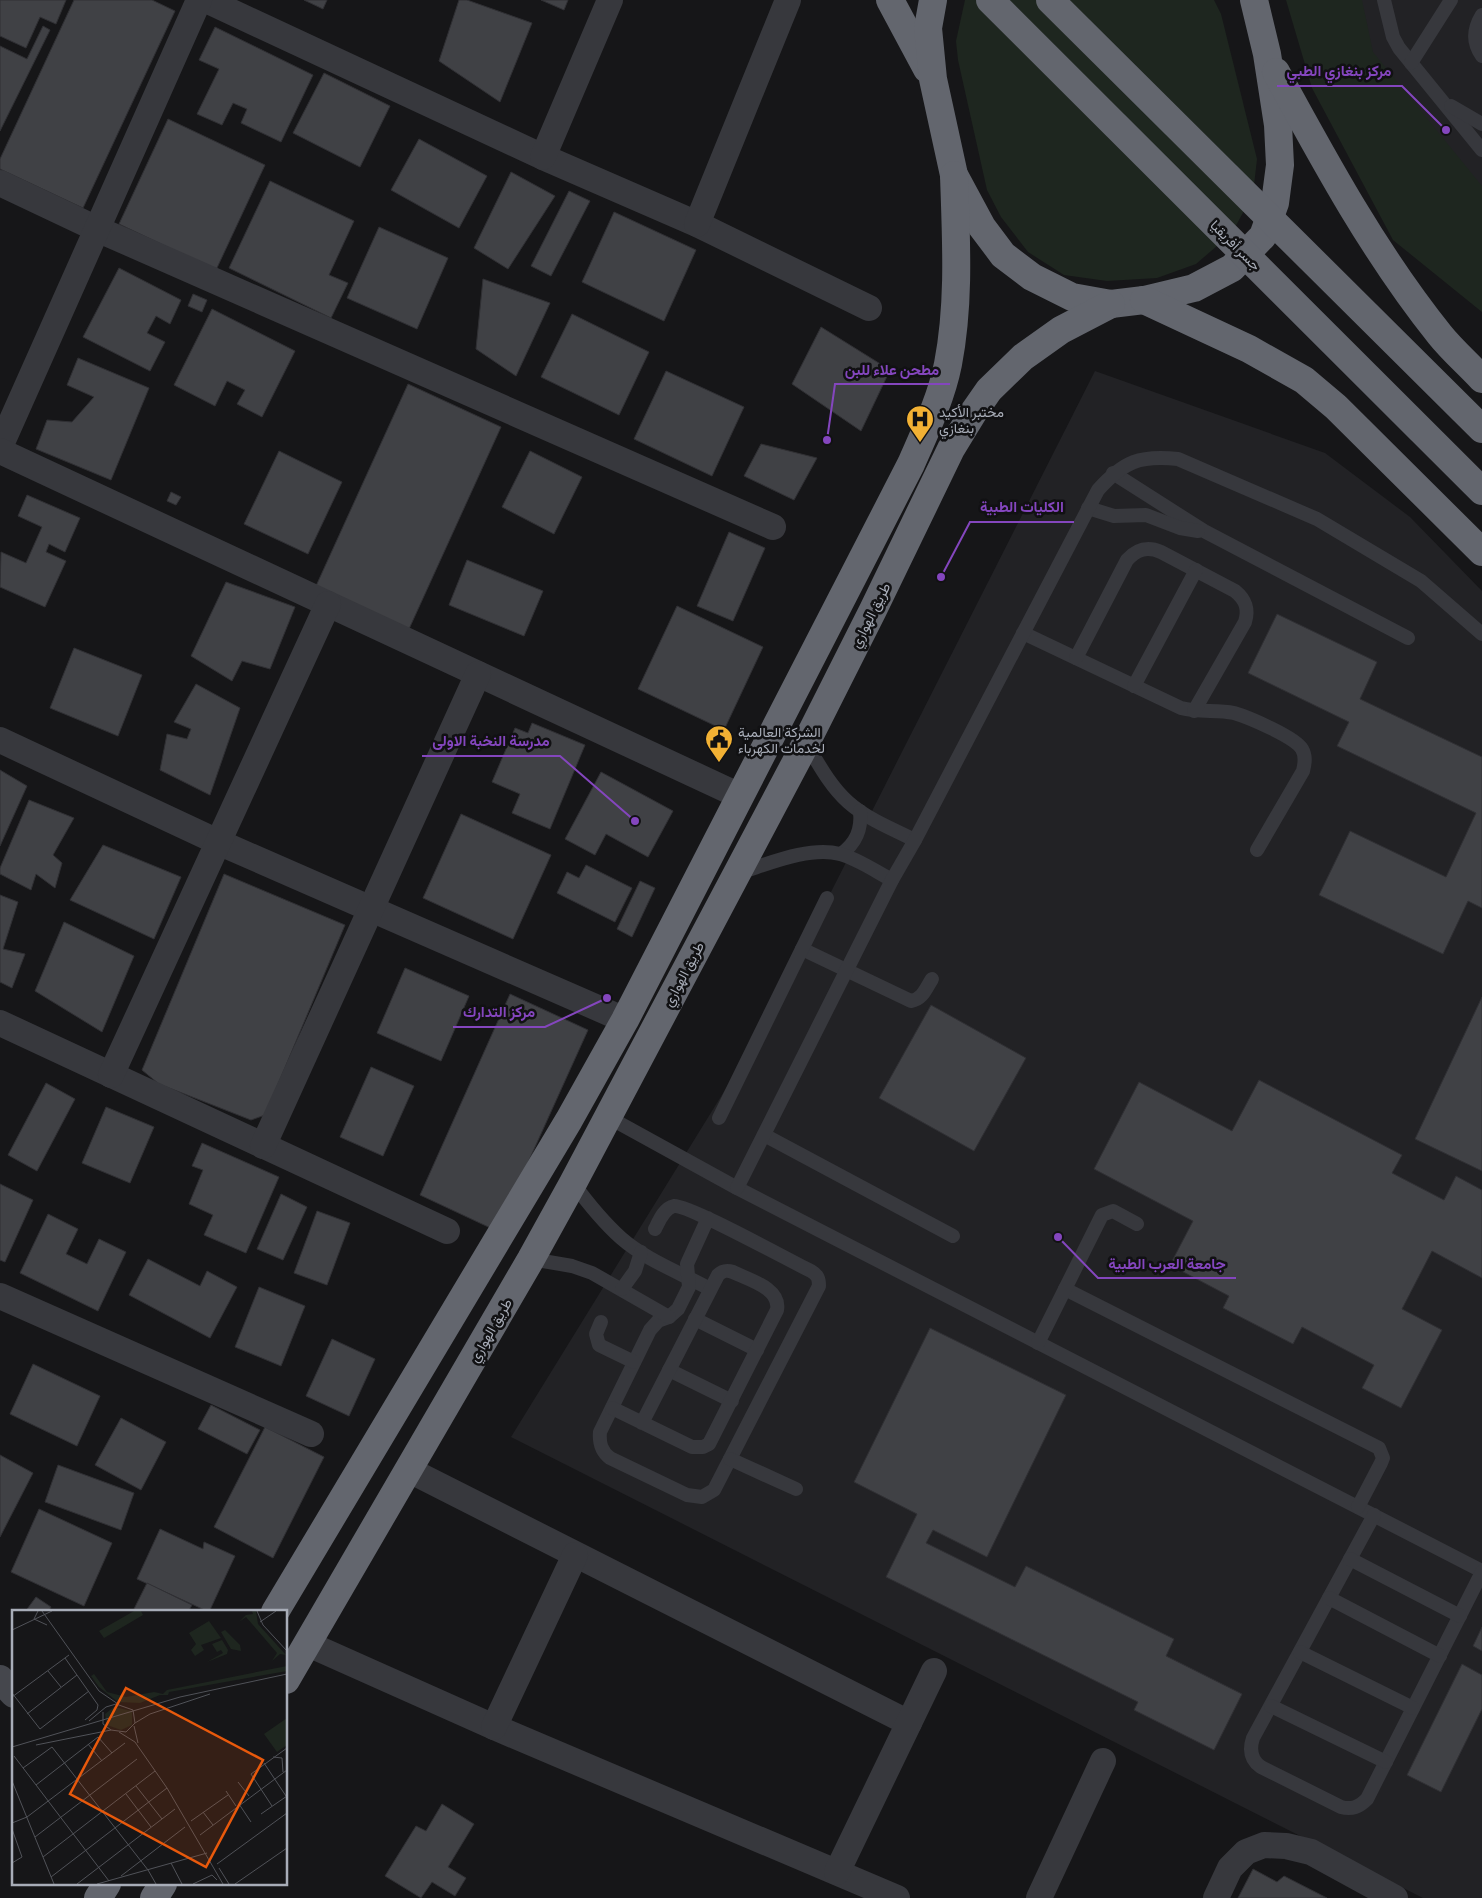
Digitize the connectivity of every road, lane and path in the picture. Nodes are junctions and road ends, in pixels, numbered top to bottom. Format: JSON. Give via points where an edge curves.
{"nodes":[{"id":1,"x":200,"y":0,"type":"edge"},
{"id":2,"x":206,"y":0,"type":"edge"},
{"id":3,"x":610,"y":0,"type":"edge"},
{"id":4,"x":788,"y":0,"type":"edge"},
{"id":5,"x":890,"y":0,"type":"edge"},
{"id":6,"x":933,"y":0,"type":"edge"},
{"id":7,"x":990,"y":0,"type":"edge"},
{"id":8,"x":1050,"y":0,"type":"edge"},
{"id":9,"x":1384,"y":0,"type":"edge"},
{"id":10,"x":1451,"y":0,"type":"edge"},
{"id":11,"x":1256,"y":2,"type":"edge"},
{"id":12,"x":1482,"y":15,"type":"edge"},
{"id":13,"x":1267,"y":54,"type":"junction"},
{"id":14,"x":1482,"y":56,"type":"edge"},
{"id":15,"x":1411,"y":63,"type":"junction"},
{"id":16,"x":933,"y":79,"type":"junction"},
{"id":17,"x":1443,"y":102,"type":"junction"},
{"id":18,"x":1482,"y":124,"type":"edge"},
{"id":19,"x":1482,"y":150,"type":"edge"},
{"id":20,"x":543,"y":157,"type":"junction"},
{"id":21,"x":954,"y":174,"type":"junction"},
{"id":22,"x":0,"y":183,"type":"edge"},
{"id":23,"x":697,"y":224,"type":"junction"},
{"id":24,"x":97,"y":229,"type":"junction"},
{"id":25,"x":1144,"y":300,"type":"junction"},
{"id":26,"x":1111,"y":304,"type":"junction"},
{"id":27,"x":869,"y":308,"type":"dead end"},
{"id":28,"x":1482,"y":379,"type":"edge"},
{"id":29,"x":1482,"y":429,"type":"edge"},
{"id":30,"x":0,"y":447,"type":"edge"},
{"id":31,"x":0,"y":451,"type":"edge"},
{"id":32,"x":1113,"y":473,"type":"junction"},
{"id":33,"x":1482,"y":490,"type":"edge"},
{"id":34,"x":1088,"y":508,"type":"junction"},
{"id":35,"x":773,"y":526,"type":"dead end"},
{"id":36,"x":1204,"y":531,"type":"junction"},
{"id":37,"x":1482,"y":552,"type":"edge"},
{"id":38,"x":1196,"y":570,"type":"junction"},
{"id":39,"x":328,"y":604,"type":"junction"},
{"id":40,"x":1023,"y":633,"type":"junction"},
{"id":41,"x":1482,"y":634,"type":"edge"},
{"id":42,"x":1408,"y":638,"type":"dead end"},
{"id":43,"x":1076,"y":658,"type":"junction"},
{"id":44,"x":478,"y":674,"type":"junction"},
{"id":45,"x":1134,"y":686,"type":"junction"},
{"id":46,"x":1194,"y":711,"type":"junction"},
{"id":47,"x":0,"y":740,"type":"edge"},
{"id":48,"x":806,"y":742,"type":"junction"},
{"id":49,"x":740,"y":796,"type":"junction"},
{"id":50,"x":860,"y":812,"type":"junction"},
{"id":51,"x":915,"y":840,"type":"junction"},
{"id":52,"x":218,"y":842,"type":"junction"},
{"id":53,"x":1257,"y":850,"type":"dead end"},
{"id":54,"x":841,"y":854,"type":"junction"},
{"id":55,"x":736,"y":874,"type":"junction"},
{"id":56,"x":892,"y":880,"type":"junction"},
{"id":57,"x":827,"y":898,"type":"dead end"},
{"id":58,"x":371,"y":910,"type":"junction"},
{"id":59,"x":802,"y":949,"type":"junction"},
{"id":60,"x":846,"y":970,"type":"junction"},
{"id":61,"x":932,"y":979,"type":"dead end"},
{"id":62,"x":625,"y":1020,"type":"junction"},
{"id":63,"x":0,"y":1023,"type":"edge"},
{"id":64,"x":111,"y":1075,"type":"junction"},
{"id":65,"x":608,"y":1117,"type":"junction"},
{"id":66,"x":718,"y":1118,"type":"dead end"},
{"id":67,"x":764,"y":1135,"type":"junction"},
{"id":68,"x":263,"y":1146,"type":"junction"},
{"id":69,"x":573,"y":1182,"type":"junction"},
{"id":70,"x":737,"y":1188,"type":"junction"},
{"id":71,"x":708,"y":1218,"type":"junction"},
{"id":72,"x":1137,"y":1224,"type":"dead end"},
{"id":73,"x":654,"y":1229,"type":"dead end"},
{"id":74,"x":447,"y":1231,"type":"dead end"},
{"id":75,"x":953,"y":1236,"type":"dead end"},
{"id":76,"x":641,"y":1252,"type":"junction"},
{"id":77,"x":531,"y":1259,"type":"junction"},
{"id":78,"x":688,"y":1277,"type":"junction"},
{"id":79,"x":622,"y":1289,"type":"junction"},
{"id":80,"x":710,"y":1289,"type":"junction"},
{"id":81,"x":1065,"y":1289,"type":"junction"},
{"id":82,"x":0,"y":1296,"type":"edge"},
{"id":83,"x":669,"y":1317,"type":"junction"},
{"id":84,"x":695,"y":1319,"type":"junction"},
{"id":85,"x":601,"y":1322,"type":"dead end"},
{"id":86,"x":1038,"y":1343,"type":"junction"},
{"id":87,"x":757,"y":1350,"type":"junction"},
{"id":88,"x":634,"y":1362,"type":"junction"},
{"id":89,"x":669,"y":1370,"type":"junction"},
{"id":90,"x":732,"y":1401,"type":"junction"},
{"id":91,"x":612,"y":1408,"type":"junction"},
{"id":92,"x":642,"y":1423,"type":"junction"},
{"id":93,"x":311,"y":1434,"type":"dead end"},
{"id":94,"x":730,"y":1459,"type":"junction"},
{"id":95,"x":409,"y":1470,"type":"junction"},
{"id":96,"x":796,"y":1489,"type":"dead end"},
{"id":97,"x":1358,"y":1507,"type":"junction"},
{"id":98,"x":1374,"y":1515,"type":"junction"},
{"id":99,"x":575,"y":1555,"type":"junction"},
{"id":100,"x":1350,"y":1559,"type":"junction"},
{"id":101,"x":1482,"y":1572,"type":"edge"},
{"id":102,"x":1329,"y":1598,"type":"junction"},
{"id":103,"x":277,"y":1610,"type":"edge"},
{"id":104,"x":1460,"y":1616,"type":"junction"},
{"id":105,"x":308,"y":1644,"type":"junction"},
{"id":106,"x":1300,"y":1652,"type":"junction"},
{"id":107,"x":1440,"y":1656,"type":"junction"},
{"id":108,"x":934,"y":1671,"type":"dead end"},
{"id":109,"x":288,"y":1677,"type":"edge"},
{"id":110,"x":0,"y":1679,"type":"edge"},
{"id":111,"x":12,"y":1692,"type":"edge"},
{"id":112,"x":1271,"y":1706,"type":"junction"},
{"id":113,"x":1413,"y":1708,"type":"junction"},
{"id":114,"x":909,"y":1723,"type":"junction"},
{"id":115,"x":494,"y":1727,"type":"junction"},
{"id":116,"x":1103,"y":1761,"type":"dead end"},
{"id":117,"x":1386,"y":1762,"type":"junction"},
{"id":118,"x":837,"y":1872,"type":"junction"},
{"id":119,"x":106,"y":1886,"type":"edge"},
{"id":120,"x":162,"y":1886,"type":"edge"},
{"id":121,"x":866,"y":1892,"type":"edge"},
{"id":122,"x":98,"y":1898,"type":"edge"},
{"id":123,"x":154,"y":1898,"type":"edge"},
{"id":124,"x":897,"y":1898,"type":"edge"},
{"id":125,"x":1039,"y":1898,"type":"edge"},
{"id":126,"x":1216,"y":1898,"type":"edge"},
{"id":127,"x":1395,"y":1898,"type":"edge"}],
"edges":[{"from":1,"to":24,"type":"street"},
{"from":2,"to":20,"type":"street"},
{"from":3,"to":20,"type":"street"},
{"from":4,"to":23,"type":"street"},
{"from":5,"to":16,"type":"highway"},
{"from":6,"to":16,"type":"highway","via":[[928,28]]},
{"from":7,"to":33,"type":"highway","name":"جسر أفريقيا"},
{"from":8,"to":29,"type":"highway"},
{"from":9,"to":15,"type":"lane","via":[[1393,37]]},
{"from":10,"to":15,"type":"lane"},
{"from":11,"to":13,"type":"highway"},
{"from":12,"to":14,"type":"lane","via":[[1474,31]]},
{"from":13,"to":25,"type":"highway","via":[[1278,125],[1280,165],[1275,203],[1262,236],[1232,268],[1194,288]]},
{"from":13,"to":28,"type":"highway","via":[[1353,209],[1398,278],[1441,336]]},
{"from":15,"to":17,"type":"lane"},
{"from":16,"to":21,"type":"highway"},
{"from":17,"to":18,"type":"lane"},
{"from":17,"to":19,"type":"lane"},
{"from":20,"to":23,"type":"street"},
{"from":21,"to":26,"type":"highway","via":[[982,227],[1003,255],[1032,277],[1072,297]]},
{"from":21,"to":49,"type":"highway","via":[[955,308],[948,365],[935,407],[911,464]]},
{"from":22,"to":24,"type":"street"},
{"from":23,"to":27,"type":"street"},
{"from":24,"to":30,"type":"street"},
{"from":24,"to":35,"type":"street"},
{"from":25,"to":26,"type":"highway"},
{"from":25,"to":37,"type":"highway","via":[[1249,349],[1304,380]]},
{"from":26,"to":48,"type":"highway","name":"طريق الهواري","via":[[1061,330],[1023,357],[990,390],[973,413],[951,449]]},
{"from":31,"to":39,"type":"street"},
{"from":32,"to":34,"type":"lane"},
{"from":32,"to":36,"type":"lane"},
{"from":32,"to":41,"type":"lane","via":[[1133,462],[1156,457],[1178,460],[1317,518],[1421,581]]},
{"from":34,"to":36,"type":"lane","via":[[1114,516],[1146,515],[1180,528]]},
{"from":34,"to":40,"type":"lane"},
{"from":36,"to":42,"type":"lane"},
{"from":38,"to":43,"type":"lane","via":[[1154,549],[1146,548],[1132,554]]},
{"from":38,"to":45,"type":"lane"},
{"from":38,"to":46,"type":"lane","via":[[1235,591],[1247,609],[1245,622]]},
{"from":39,"to":44,"type":"street"},
{"from":39,"to":52,"type":"street"},
{"from":40,"to":43,"type":"lane"},
{"from":40,"to":51,"type":"lane"},
{"from":43,"to":45,"type":"lane"},
{"from":44,"to":49,"type":"street"},
{"from":44,"to":58,"type":"street"},
{"from":45,"to":46,"type":"lane","via":[[1180,708]]},
{"from":46,"to":53,"type":"lane","via":[[1233,713],[1249,718],[1292,739],[1302,749],[1303,771]]},
{"from":47,"to":52,"type":"street"},
{"from":48,"to":50,"type":"lane","via":[[835,789]]},
{"from":48,"to":55,"type":"highway","name":"طريق الهواري"},
{"from":49,"to":62,"type":"highway"},
{"from":50,"to":51,"type":"lane"},
{"from":50,"to":54,"type":"lane","via":[[860,831],[856,840]]},
{"from":51,"to":56,"type":"lane"},
{"from":52,"to":58,"type":"street"},
{"from":52,"to":64,"type":"street"},
{"from":54,"to":55,"type":"lane","via":[[812,852]]},
{"from":54,"to":56,"type":"lane"},
{"from":55,"to":65,"type":"highway","name":"طريق الهواري"},
{"from":56,"to":60,"type":"lane"},
{"from":57,"to":59,"type":"lane"},
{"from":58,"to":62,"type":"street"},
{"from":58,"to":68,"type":"street"},
{"from":59,"to":60,"type":"lane"},
{"from":59,"to":66,"type":"lane"},
{"from":60,"to":61,"type":"lane","via":[[911,1001],[923,995]]},
{"from":60,"to":67,"type":"lane"},
{"from":62,"to":103,"type":"highway","via":[[564,1129]]},
{"from":63,"to":64,"type":"street"},
{"from":64,"to":68,"type":"street"},
{"from":65,"to":69,"type":"highway","name":"طريق الهواري"},
{"from":65,"to":70,"type":"lane"},
{"from":67,"to":70,"type":"lane"},
{"from":67,"to":75,"type":"lane"},
{"from":68,"to":74,"type":"street"},
{"from":69,"to":76,"type":"lane","via":[[604,1222]]},
{"from":69,"to":77,"type":"highway","name":"طريق الهواري"},
{"from":70,"to":86,"type":"lane"},
{"from":71,"to":73,"type":"lane","via":[[675,1206],[665,1211]]},
{"from":71,"to":78,"type":"lane","via":[[687,1264]]},
{"from":71,"to":94,"type":"lane","via":[[815,1274],[819,1280],[819,1286]]},
{"from":72,"to":81,"type":"lane","via":[[1112,1211],[1102,1215]]},
{"from":76,"to":78,"type":"lane"},
{"from":76,"to":79,"type":"lane","via":[[635,1271]]},
{"from":77,"to":79,"type":"lane","via":[[572,1266]]},
{"from":77,"to":95,"type":"highway","name":"طريق الهواري"},
{"from":78,"to":80,"type":"lane"},
{"from":78,"to":83,"type":"lane","via":[[688,1291],[678,1309]]},
{"from":79,"to":83,"type":"lane"},
{"from":80,"to":84,"type":"lane"},
{"from":80,"to":87,"type":"lane","via":[[718,1274],[728,1270],[774,1294],[778,1310]]},
{"from":81,"to":86,"type":"lane"},
{"from":81,"to":97,"type":"lane","via":[[1379,1448],[1383,1458]]},
{"from":82,"to":93,"type":"street"},
{"from":83,"to":88,"type":"lane","via":[[653,1325]]},
{"from":84,"to":87,"type":"lane"},
{"from":84,"to":89,"type":"lane"},
{"from":85,"to":88,"type":"lane","via":[[596,1334],[599,1345]]},
{"from":86,"to":97,"type":"lane"},
{"from":87,"to":90,"type":"lane"},
{"from":88,"to":91,"type":"lane"},
{"from":89,"to":90,"type":"lane"},
{"from":89,"to":92,"type":"lane"},
{"from":90,"to":92,"type":"lane","via":[[712,1440],[704,1447],[692,1447]]},
{"from":91,"to":92,"type":"lane"},
{"from":91,"to":94,"type":"lane","via":[[600,1432],[604,1453],[687,1496],[702,1497],[714,1490]]},
{"from":94,"to":96,"type":"lane"},
{"from":95,"to":99,"type":"street"},
{"from":95,"to":105,"type":"highway","name":"طريق الهواري"},
{"from":97,"to":98,"type":"lane"},
{"from":98,"to":100,"type":"lane"},
{"from":98,"to":101,"type":"lane"},
{"from":99,"to":114,"type":"street"},
{"from":99,"to":115,"type":"street"},
{"from":100,"to":102,"type":"lane"},
{"from":100,"to":104,"type":"lane"},
{"from":101,"to":104,"type":"lane"},
{"from":102,"to":106,"type":"lane"},
{"from":102,"to":107,"type":"lane"},
{"from":104,"to":107,"type":"lane"},
{"from":105,"to":109,"type":"highway","name":"طريق الهواري"},
{"from":105,"to":115,"type":"street"},
{"from":106,"to":112,"type":"lane"},
{"from":106,"to":113,"type":"lane"},
{"from":107,"to":113,"type":"lane"},
{"from":108,"to":114,"type":"street"},
{"from":110,"to":111,"type":"main road"},
{"from":112,"to":117,"type":"lane"},
{"from":112,"to":117,"type":"lane","via":[[1251,1745],[1256,1764],[1341,1807],[1355,1808],[1367,1800]]},
{"from":113,"to":117,"type":"lane"},
{"from":114,"to":118,"type":"street"},
{"from":115,"to":118,"type":"street"},
{"from":116,"to":125,"type":"street"},
{"from":118,"to":121,"type":"street"},
{"from":119,"to":122,"type":"highway"},
{"from":120,"to":123,"type":"highway"},
{"from":121,"to":124,"type":"street"},
{"from":126,"to":127,"type":"street","via":[[1230,1868],[1246,1852],[1264,1845],[1311,1852]]}]}
